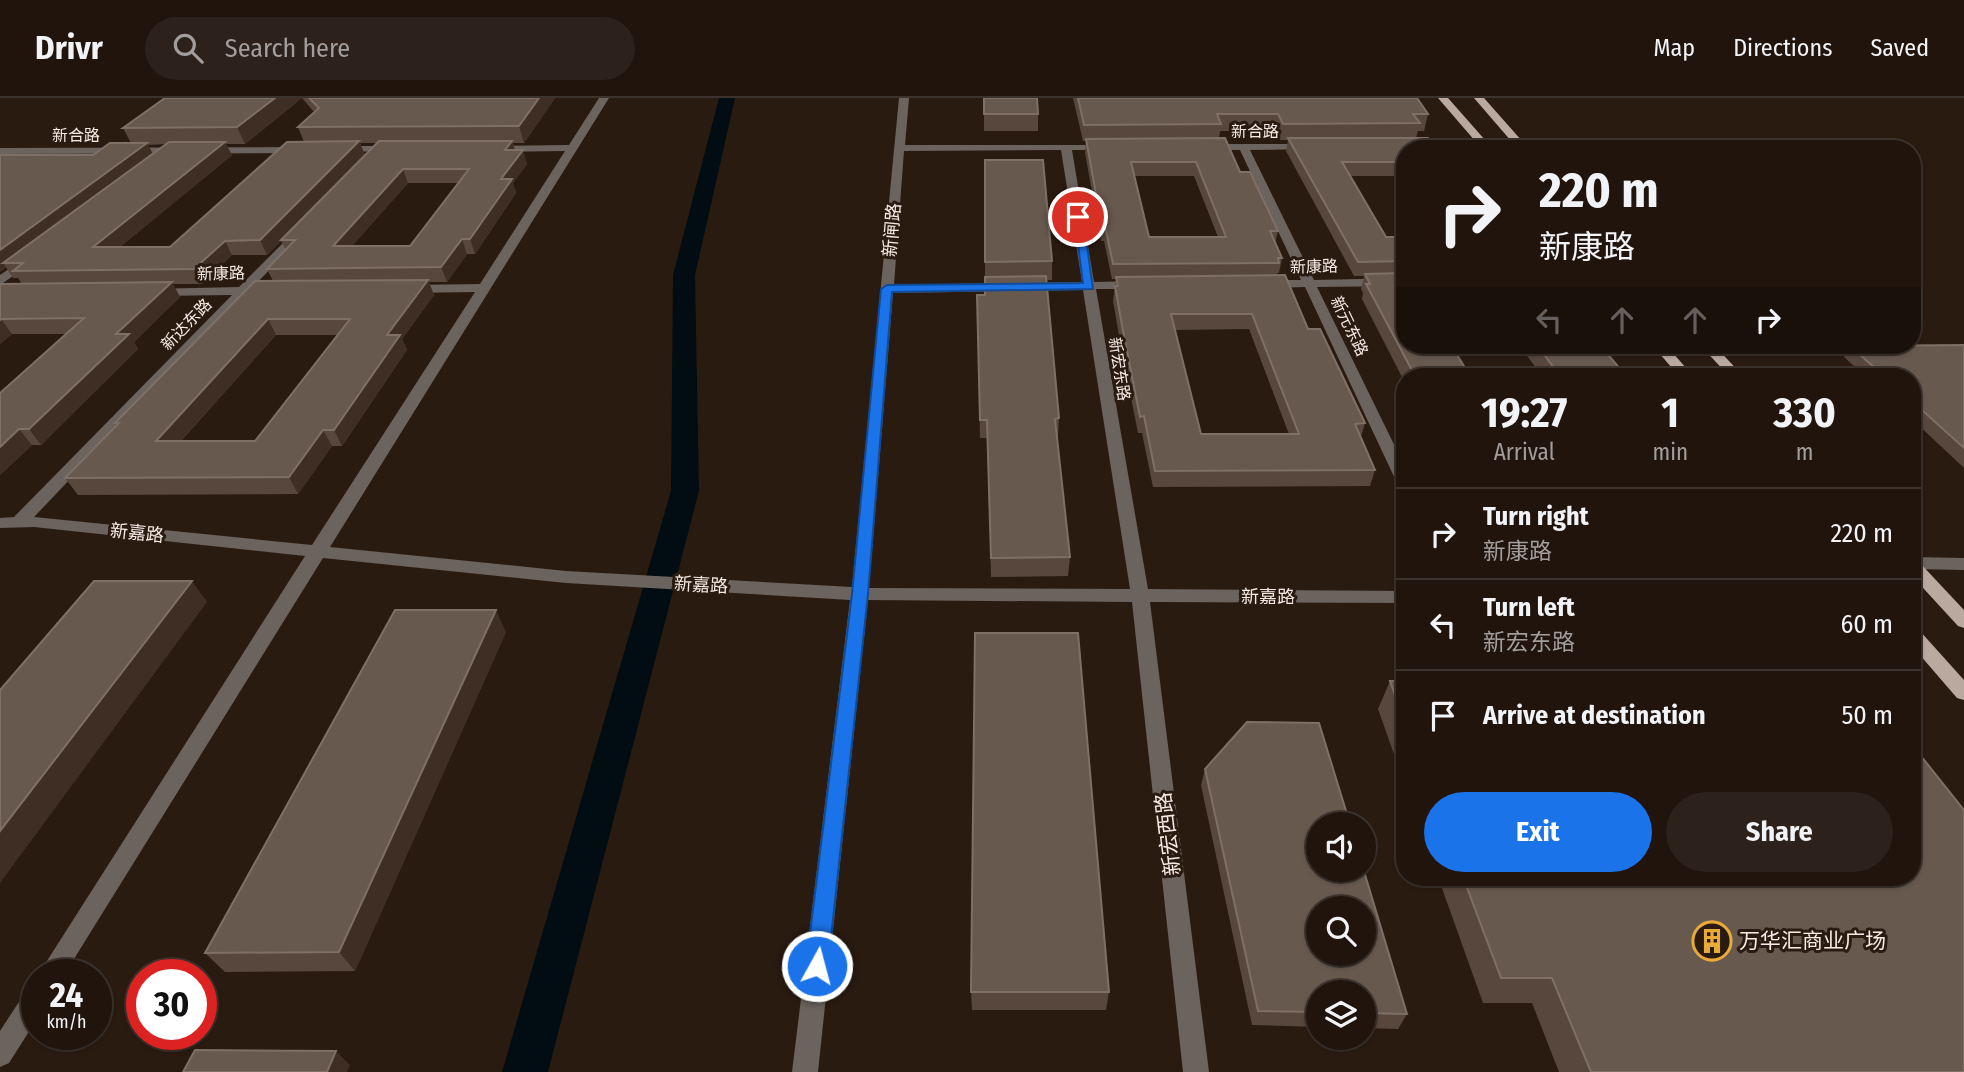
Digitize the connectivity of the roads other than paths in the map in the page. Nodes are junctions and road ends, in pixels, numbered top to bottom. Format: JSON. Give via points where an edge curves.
{"nodes":[{"id":1,"x":604,"y":98,"type":"edge"},
{"id":2,"x":904,"y":98,"type":"edge"},
{"id":3,"x":1479,"y":98,"type":"edge"},
{"id":4,"x":1486,"y":98,"type":"edge"},
{"id":5,"x":1444,"y":101,"type":"edge"},
{"id":6,"x":1488,"y":110,"type":"junction"},
{"id":7,"x":1480,"y":140,"type":"edge"},
{"id":8,"x":1516,"y":140,"type":"edge"},
{"id":9,"x":1244,"y":146,"type":"junction"},
{"id":10,"x":1325,"y":146,"type":"edge"},
{"id":11,"x":1066,"y":147,"type":"junction"},
{"id":12,"x":1121,"y":147,"type":"edge"},
{"id":13,"x":1190,"y":147,"type":"edge"},
{"id":14,"x":572,"y":148,"type":"junction"},
{"id":15,"x":900,"y":148,"type":"junction"},
{"id":16,"x":311,"y":149,"type":"edge"},
{"id":17,"x":325,"y":149,"type":"edge"},
{"id":18,"x":380,"y":149,"type":"junction"},
{"id":19,"x":407,"y":149,"type":"edge"},
{"id":20,"x":476,"y":149,"type":"edge"},
{"id":21,"x":173,"y":150,"type":"junction"},
{"id":22,"x":0,"y":151,"type":"edge"},
{"id":23,"x":152,"y":167,"type":"edge"},
{"id":24,"x":362,"y":168,"type":"edge"},
{"id":25,"x":307,"y":225,"type":"edge"},
{"id":26,"x":43,"y":248,"type":"edge"},
{"id":27,"x":0,"y":281,"type":"edge"},
{"id":28,"x":1396,"y":282,"type":"edge"},
{"id":29,"x":1310,"y":283,"type":"junction"},
{"id":30,"x":1255,"y":284,"type":"edge"},
{"id":31,"x":1158,"y":285,"type":"edge"},
{"id":32,"x":1089,"y":286,"type":"junction"},
{"id":33,"x":484,"y":288,"type":"junction"},
{"id":34,"x":390,"y":289,"type":"edge"},
{"id":35,"x":887,"y":289,"type":"junction"},
{"id":36,"x":249,"y":291,"type":"junction"},
{"id":37,"x":135,"y":292,"type":"edge"},
{"id":38,"x":1667,"y":354,"type":"edge"},
{"id":39,"x":1715,"y":354,"type":"edge"},
{"id":40,"x":1679,"y":368,"type":"edge"},
{"id":41,"x":1729,"y":368,"type":"edge"},
{"id":42,"x":1396,"y":464,"type":"edge"},
{"id":43,"x":0,"y":523,"type":"edge"},
{"id":44,"x":18,"y":523,"type":"junction"},
{"id":45,"x":317,"y":553,"type":"junction"},
{"id":46,"x":1964,"y":564,"type":"edge"},
{"id":47,"x":1921,"y":565,"type":"edge"},
{"id":48,"x":1921,"y":574,"type":"edge"},
{"id":49,"x":860,"y":594,"type":"junction"},
{"id":50,"x":1140,"y":596,"type":"junction"},
{"id":51,"x":1396,"y":597,"type":"edge"},
{"id":52,"x":1964,"y":621,"type":"edge"},
{"id":53,"x":1921,"y":644,"type":"edge"},
{"id":54,"x":1964,"y":693,"type":"edge"},
{"id":55,"x":60,"y":959,"type":"edge"},
{"id":56,"x":21,"y":1021,"type":"edge"},
{"id":57,"x":0,"y":1054,"type":"edge"},
{"id":58,"x":805,"y":1072,"type":"edge"},
{"id":59,"x":1196,"y":1072,"type":"edge"}],
"edges":[{"from":1,"to":14,"type":"street"},
{"from":2,"to":15,"type":"street","name":"新闸路"},
{"from":3,"to":6,"type":"main road"},
{"from":4,"to":6,"type":"main road"},
{"from":5,"to":7,"type":"main road"},
{"from":6,"to":8,"type":"main road"},
{"from":9,"to":10,"type":"street","name":"新合路"},
{"from":9,"to":13,"type":"street","name":"新合路"},
{"from":9,"to":29,"type":"street","name":"新元东路"},
{"from":11,"to":12,"type":"street"},
{"from":11,"to":15,"type":"street"},
{"from":11,"to":32,"type":"street","name":"新宏东路"},
{"from":14,"to":20,"type":"street"},
{"from":14,"to":33,"type":"street"},
{"from":15,"to":35,"type":"street","name":"新闸路"},
{"from":16,"to":21,"type":"street","name":"新合路"},
{"from":17,"to":18,"type":"street"},
{"from":18,"to":19,"type":"street"},
{"from":18,"to":24,"type":"street"},
{"from":21,"to":22,"type":"street","name":"新合路"},
{"from":21,"to":23,"type":"street"},
{"from":25,"to":36,"type":"street","name":"新达东路"},
{"from":26,"to":27,"type":"street"},
{"from":28,"to":29,"type":"street","name":"新康路"},
{"from":29,"to":30,"type":"street","name":"新康路"},
{"from":29,"to":42,"type":"street","name":"新元东路"},
{"from":31,"to":32,"type":"street"},
{"from":32,"to":35,"type":"street"},
{"from":32,"to":50,"type":"street","name":"新宏东路"},
{"from":33,"to":34,"type":"street"},
{"from":33,"to":45,"type":"street"},
{"from":35,"to":49,"type":"street","name":"新闸路"},
{"from":36,"to":37,"type":"street","name":"新康路"},
{"from":36,"to":44,"type":"street","name":"新达东路"},
{"from":38,"to":40,"type":"main road"},
{"from":39,"to":41,"type":"main road"},
{"from":43,"to":44,"type":"street","name":"新嘉路"},
{"from":44,"to":45,"type":"street","name":"新嘉路"},
{"from":45,"to":49,"type":"street","name":"新嘉路","via":[[566,578]]},
{"from":45,"to":55,"type":"street"},
{"from":46,"to":47,"type":"street"},
{"from":48,"to":52,"type":"main road"},
{"from":49,"to":50,"type":"street","name":"新嘉路"},
{"from":49,"to":58,"type":"street","name":"新闸路"},
{"from":50,"to":51,"type":"street","name":"新嘉路"},
{"from":50,"to":59,"type":"street","name":"新宏西路"},
{"from":53,"to":54,"type":"main road"},
{"from":56,"to":57,"type":"street"}]}
